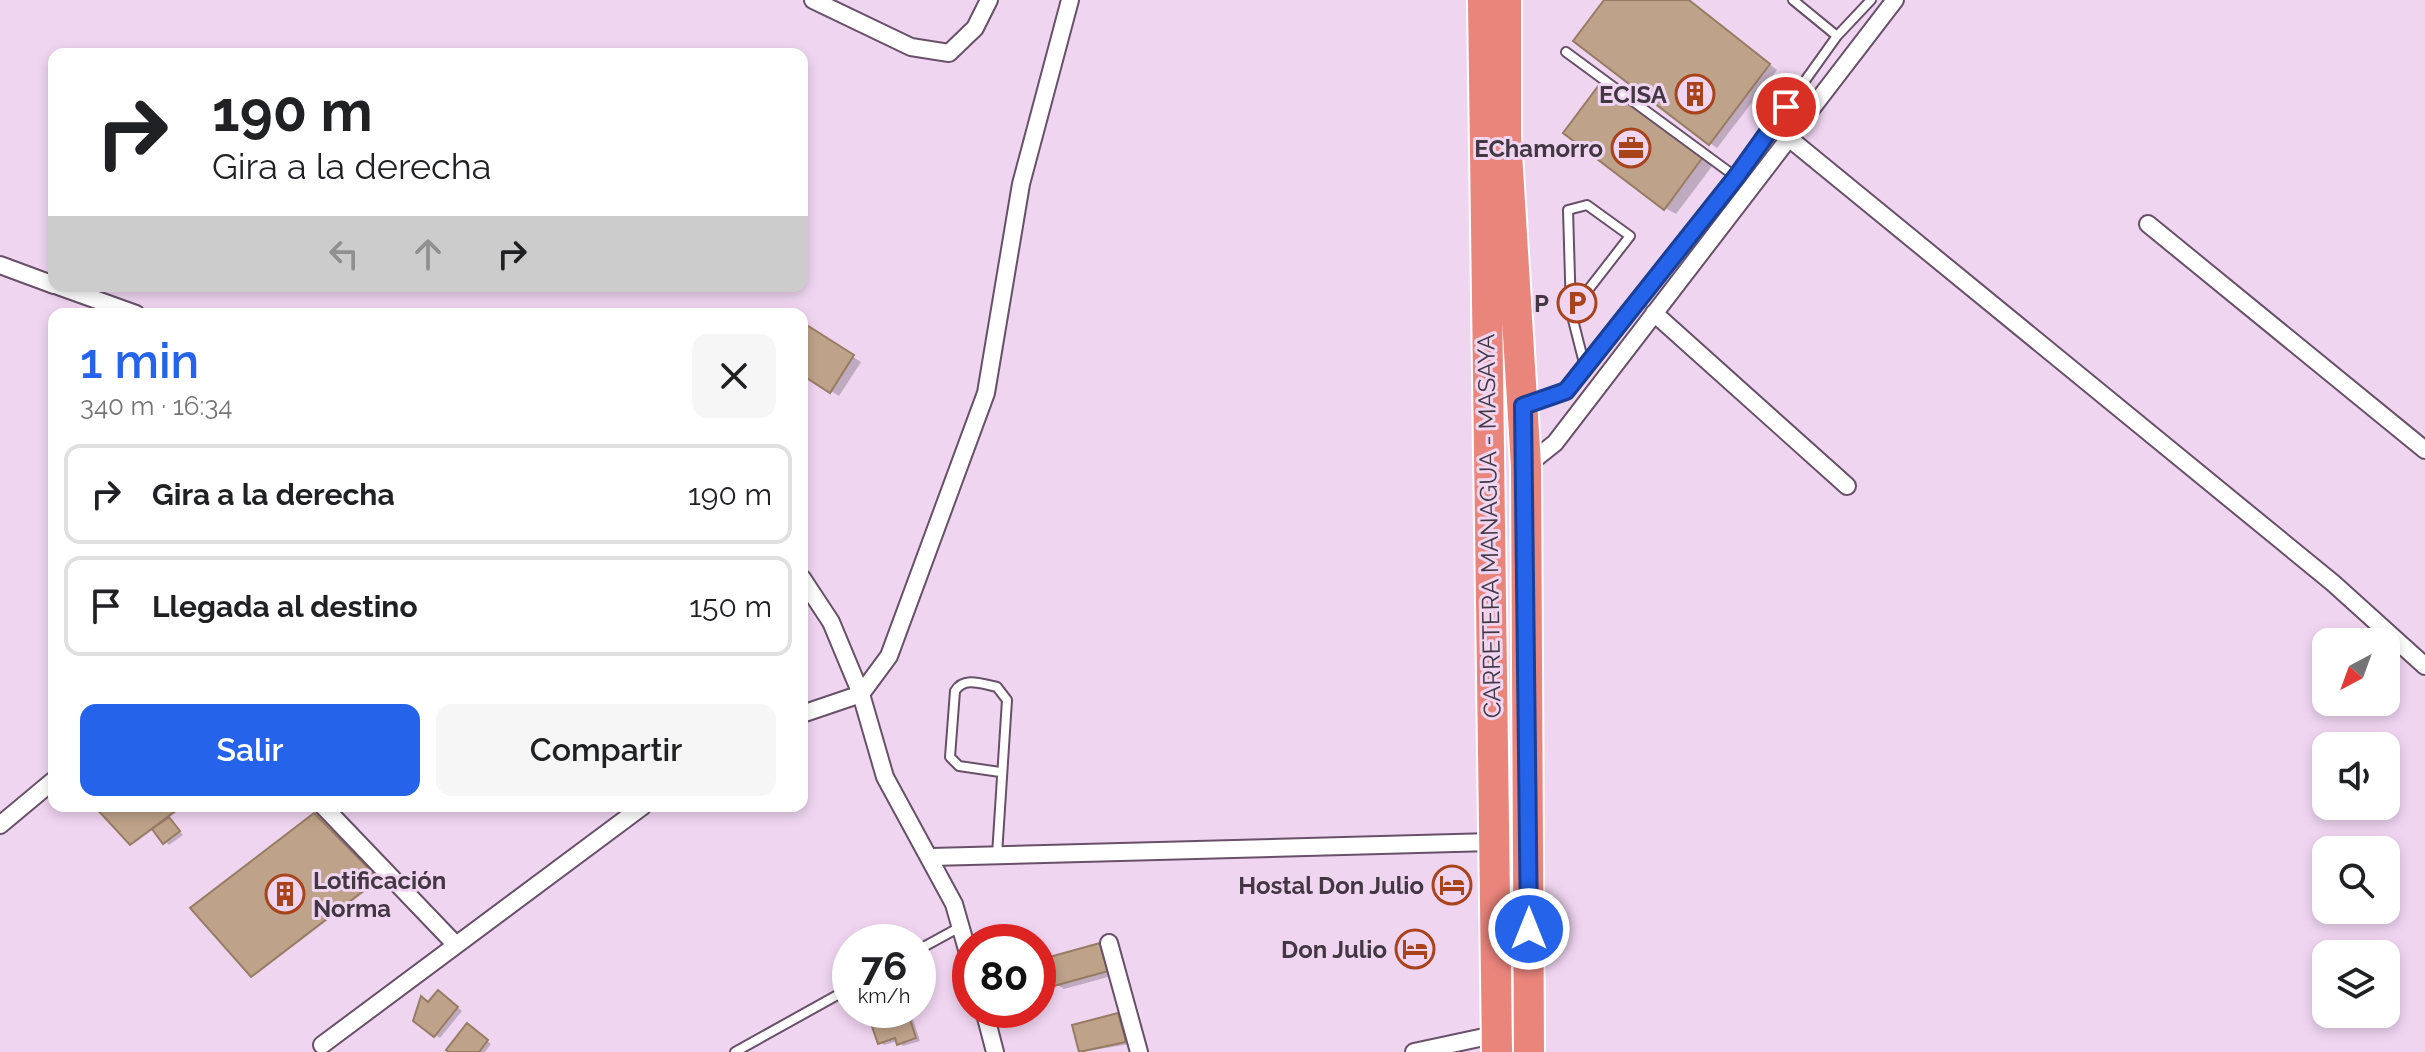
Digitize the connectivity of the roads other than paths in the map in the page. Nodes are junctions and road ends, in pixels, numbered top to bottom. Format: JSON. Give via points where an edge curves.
{"nodes":[{"id":1,"x":813,"y":0,"type":"edge"},
{"id":2,"x":856,"y":0,"type":"edge"},
{"id":3,"x":989,"y":0,"type":"edge"},
{"id":4,"x":1070,"y":0,"type":"edge"},
{"id":5,"x":1483,"y":0,"type":"edge"},
{"id":6,"x":1506,"y":0,"type":"edge"},
{"id":7,"x":1793,"y":0,"type":"edge"},
{"id":8,"x":1871,"y":0,"type":"edge"},
{"id":9,"x":1895,"y":0,"type":"edge"},
{"id":10,"x":847,"y":16,"type":"junction"},
{"id":11,"x":1837,"y":36,"type":"junction"},
{"id":12,"x":1566,"y":52,"type":"dead end"},
{"id":13,"x":1790,"y":139,"type":"junction"},
{"id":14,"x":1736,"y":177,"type":"junction"},
{"id":15,"x":2148,"y":224,"type":"dead end"},
{"id":16,"x":0,"y":265,"type":"edge"},
{"id":17,"x":48,"y":282,"type":"edge"},
{"id":18,"x":75,"y":292,"type":"edge"},
{"id":19,"x":119,"y":308,"type":"edge"},
{"id":20,"x":1571,"y":312,"type":"junction"},
{"id":21,"x":1654,"y":313,"type":"junction"},
{"id":22,"x":1585,"y":367,"type":"junction"},
{"id":23,"x":1523,"y":406,"type":"junction"},
{"id":24,"x":2425,"y":450,"type":"edge"},
{"id":25,"x":1526,"y":466,"type":"junction"},
{"id":26,"x":1847,"y":486,"type":"dead end"},
{"id":27,"x":808,"y":587,"type":"edge"},
{"id":28,"x":2425,"y":666,"type":"edge"},
{"id":29,"x":861,"y":694,"type":"junction"},
{"id":30,"x":808,"y":712,"type":"edge"},
{"id":31,"x":1000,"y":772,"type":"junction"},
{"id":32,"x":48,"y":785,"type":"edge"},
{"id":33,"x":329,"y":812,"type":"edge"},
{"id":34,"x":635,"y":812,"type":"edge"},
{"id":35,"x":0,"y":825,"type":"edge"},
{"id":36,"x":1492,"y":842,"type":"junction"},
{"id":37,"x":997,"y":856,"type":"junction"},
{"id":38,"x":931,"y":857,"type":"junction"},
{"id":39,"x":959,"y":924,"type":"edge"},
{"id":40,"x":1109,"y":943,"type":"dead end"},
{"id":41,"x":456,"y":945,"type":"junction"},
{"id":42,"x":832,"y":998,"type":"edge"},
{"id":43,"x":989,"y":1028,"type":"edge"},
{"id":44,"x":1497,"y":1043,"type":"edge"},
{"id":45,"x":322,"y":1045,"type":"dead end"},
{"id":46,"x":735,"y":1052,"type":"edge"},
{"id":47,"x":995,"y":1052,"type":"edge"},
{"id":48,"x":1139,"y":1052,"type":"edge"},
{"id":49,"x":1414,"y":1052,"type":"edge"},
{"id":50,"x":1529,"y":1052,"type":"edge"}],
"edges":[{"from":1,"to":10,"type":"street"},
{"from":2,"to":10,"type":"street"},
{"from":3,"to":10,"type":"street","via":[[975,28],[949,53],[911,47]]},
{"from":4,"to":29,"type":"street","via":[[1021,184],[986,393],[889,656]]},
{"from":5,"to":36,"type":"highway","name":"CARRETERA MANAGUA - MASAYA"},
{"from":6,"to":23,"type":"highway","name":"CARRETERA MANAGUA - MASAYA","via":[[1506,137]]},
{"from":7,"to":11,"type":"lane"},
{"from":8,"to":11,"type":"lane"},
{"from":9,"to":13,"type":"street"},
{"from":11,"to":14,"type":"lane"},
{"from":12,"to":14,"type":"lane"},
{"from":13,"to":21,"type":"street"},
{"from":13,"to":28,"type":"street","via":[[2333,583]]},
{"from":14,"to":22,"type":"lane"},
{"from":15,"to":24,"type":"street"},
{"from":16,"to":17,"type":"street"},
{"from":18,"to":19,"type":"street"},
{"from":20,"to":20,"type":"lane","via":[[1630,236],[1587,205],[1568,210]]},
{"from":20,"to":22,"type":"lane"},
{"from":21,"to":25,"type":"street","via":[[1555,443]]},
{"from":21,"to":26,"type":"street"},
{"from":22,"to":23,"type":"lane","via":[[1566,391]]},
{"from":23,"to":25,"type":"highway","name":"CARRETERA MANAGUA - MASAYA"},
{"from":25,"to":50,"type":"highway","name":"CARRETERA MANAGUA - MASAYA"},
{"from":27,"to":29,"type":"street","via":[[831,622]]},
{"from":29,"to":30,"type":"street"},
{"from":29,"to":38,"type":"street","via":[[885,777]]},
{"from":31,"to":31,"type":"lane","via":[[1007,700],[997,687],[966,681],[955,691],[950,757],[959,766]]},
{"from":31,"to":37,"type":"lane"},
{"from":32,"to":35,"type":"street"},
{"from":33,"to":41,"type":"street"},
{"from":34,"to":41,"type":"street"},
{"from":36,"to":37,"type":"street"},
{"from":36,"to":44,"type":"highway","name":"CARRETERA MANAGUA - MASAYA"},
{"from":37,"to":38,"type":"street"},
{"from":38,"to":39,"type":"street"},
{"from":40,"to":48,"type":"street"},
{"from":41,"to":45,"type":"street"},
{"from":42,"to":46,"type":"lane"},
{"from":43,"to":47,"type":"street"},
{"from":44,"to":49,"type":"street"}]}
